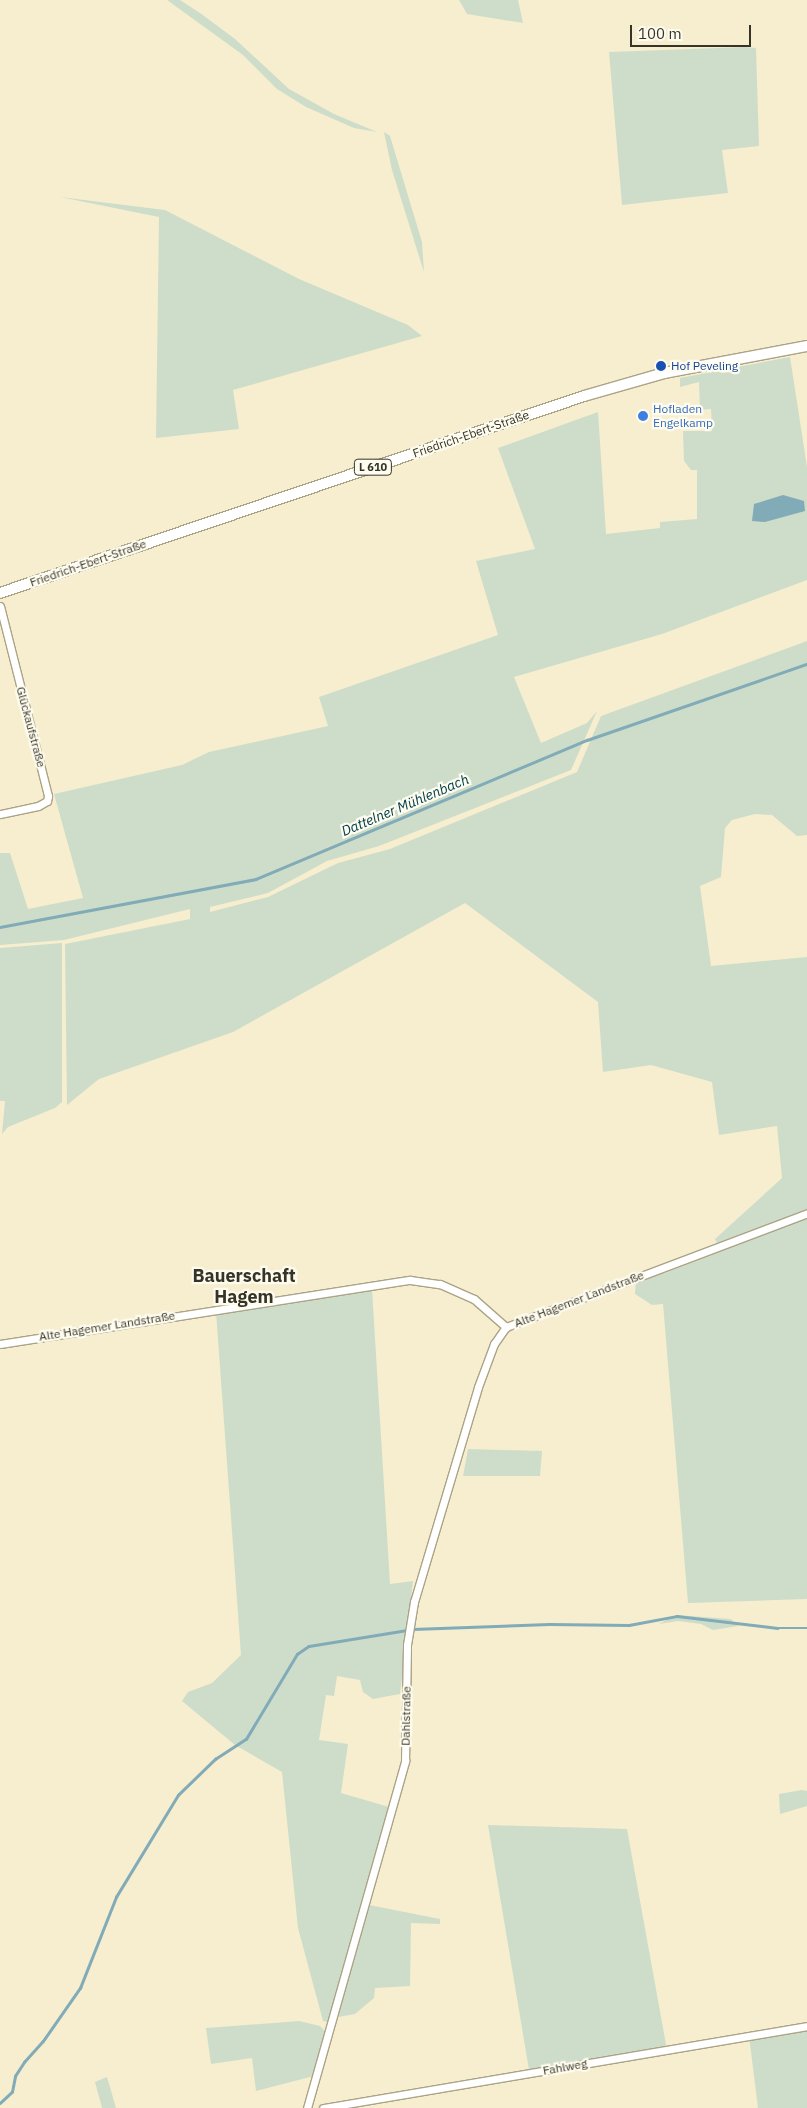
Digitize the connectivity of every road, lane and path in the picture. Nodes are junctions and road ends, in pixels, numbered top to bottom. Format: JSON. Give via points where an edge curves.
{"nodes":[{"id":1,"x":807,"y":346,"type":"edge"},
{"id":2,"x":0,"y":593,"type":"edge"},
{"id":3,"x":0,"y":607,"type":"edge"},
{"id":4,"x":0,"y":814,"type":"edge"},
{"id":5,"x":807,"y":1214,"type":"edge"},
{"id":6,"x":506,"y":1327,"type":"junction"},
{"id":7,"x":0,"y":1344,"type":"edge"},
{"id":8,"x":807,"y":2026,"type":"edge"},
{"id":9,"x":307,"y":2108,"type":"edge"},
{"id":10,"x":323,"y":2108,"type":"edge"}],
"edges":[{"from":1,"to":2,"type":"main road","name":"Friedrich-Ebert-Straße","number":"L 610","via":[[664,373],[584,396]]},
{"from":3,"to":4,"type":"street","name":"Glückaufstraße","via":[[48,796],[47,801],[38,806]]},
{"from":5,"to":6,"type":"street","name":"Alte Hagemer Landstraße"},
{"from":6,"to":7,"type":"street","name":"Alte Hagemer Landstraße","via":[[474,1299],[440,1284],[410,1280]]},
{"from":6,"to":9,"type":"street","name":"Dahlstraße","via":[[494,1344],[478,1387],[414,1602],[407,1645],[405,1761]]},
{"from":8,"to":10,"type":"street","name":"Fahlweg"}]}
